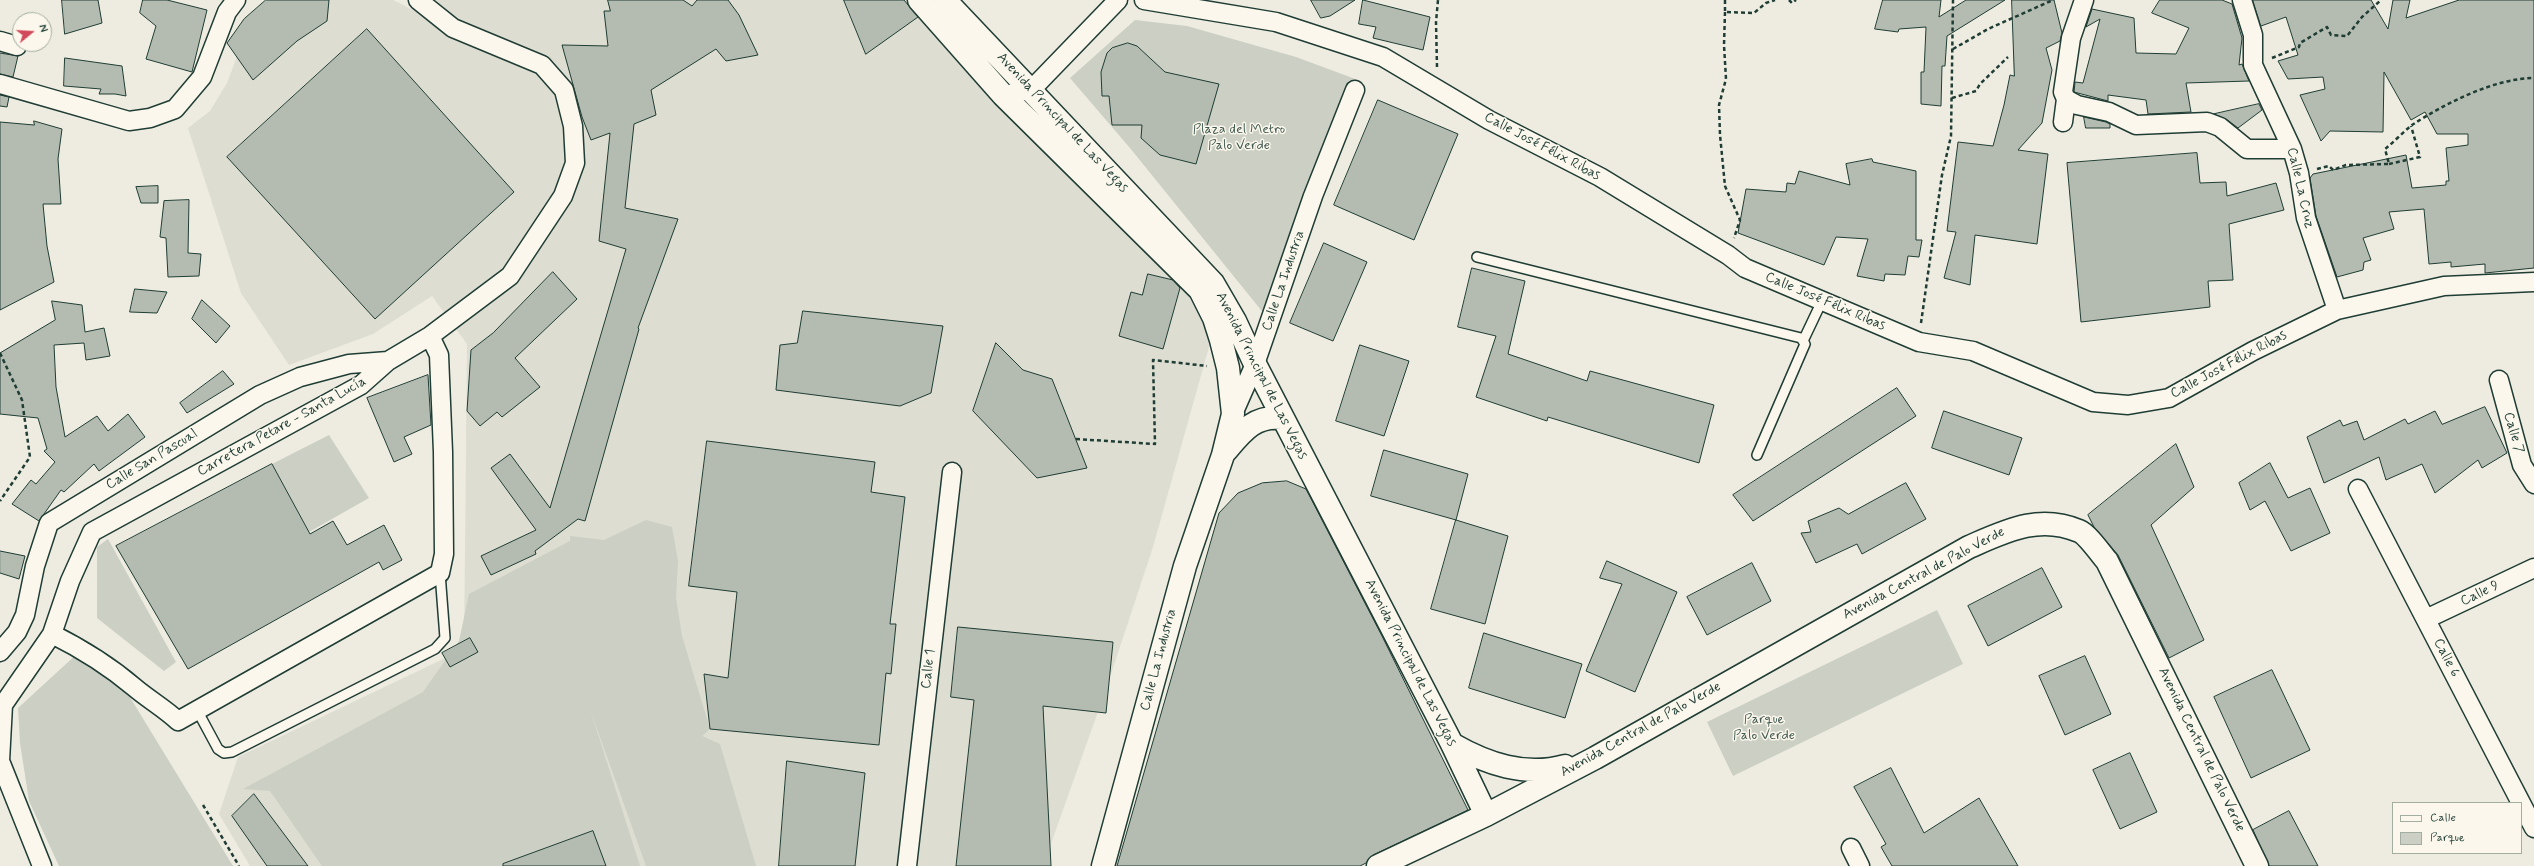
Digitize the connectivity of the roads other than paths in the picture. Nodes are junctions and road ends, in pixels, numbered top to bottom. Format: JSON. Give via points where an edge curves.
{"nodes":[{"id":1,"x":236,"y":0,"type":"edge"},
{"id":2,"x":418,"y":0,"type":"edge"},
{"id":3,"x":919,"y":0,"type":"edge"},
{"id":4,"x":945,"y":0,"type":"edge"},
{"id":5,"x":1118,"y":0,"type":"edge"},
{"id":6,"x":1144,"y":0,"type":"edge"},
{"id":7,"x":2084,"y":0,"type":"edge"},
{"id":8,"x":2242,"y":0,"type":"edge"},
{"id":9,"x":0,"y":41,"type":"edge"},
{"id":10,"x":12,"y":45,"type":"edge"},
{"id":11,"x":0,"y":84,"type":"edge"},
{"id":12,"x":1031,"y":90,"type":"junction"},
{"id":13,"x":1355,"y":90,"type":"dead end"},
{"id":14,"x":1003,"y":95,"type":"junction"},
{"id":15,"x":2066,"y":99,"type":"junction"},
{"id":16,"x":2063,"y":122,"type":"dead end"},
{"id":17,"x":2292,"y":149,"type":"junction"},
{"id":18,"x":1477,"y":257,"type":"dead end"},
{"id":19,"x":2534,"y":282,"type":"edge"},
{"id":20,"x":1822,"y":301,"type":"junction"},
{"id":21,"x":2338,"y":310,"type":"junction"},
{"id":22,"x":430,"y":336,"type":"junction"},
{"id":23,"x":1803,"y":341,"type":"junction"},
{"id":24,"x":388,"y":361,"type":"junction"},
{"id":25,"x":1254,"y":364,"type":"junction"},
{"id":26,"x":2499,"y":380,"type":"dead end"},
{"id":27,"x":1233,"y":414,"type":"junction"},
{"id":28,"x":1282,"y":418,"type":"junction"},
{"id":29,"x":1222,"y":455,"type":"junction"},
{"id":30,"x":1758,"y":455,"type":"dead end"},
{"id":31,"x":952,"y":472,"type":"dead end"},
{"id":32,"x":2534,"y":484,"type":"edge"},
{"id":33,"x":2358,"y":489,"type":"dead end"},
{"id":34,"x":2534,"y":568,"type":"edge"},
{"id":35,"x":440,"y":573,"type":"junction"},
{"id":36,"x":2426,"y":619,"type":"junction"},
{"id":37,"x":52,"y":634,"type":"junction"},
{"id":38,"x":0,"y":652,"type":"edge"},
{"id":39,"x":197,"y":710,"type":"junction"},
{"id":40,"x":1452,"y":744,"type":"junction"},
{"id":41,"x":1595,"y":758,"type":"junction"},
{"id":42,"x":2521,"y":802,"type":"edge"},
{"id":43,"x":2522,"y":805,"type":"edge"},
{"id":44,"x":1486,"y":815,"type":"junction"},
{"id":45,"x":2534,"y":828,"type":"edge"},
{"id":46,"x":1851,"y":848,"type":"dead end"},
{"id":47,"x":42,"y":866,"type":"edge"},
{"id":48,"x":907,"y":866,"type":"edge"},
{"id":49,"x":1103,"y":866,"type":"edge"},
{"id":50,"x":1378,"y":866,"type":"edge"},
{"id":51,"x":1860,"y":866,"type":"edge"},
{"id":52,"x":2257,"y":866,"type":"edge"}],
"edges":[{"from":1,"to":11,"type":"street","via":[[227,12],[202,77],[175,109],[150,118],[130,121]]},
{"from":2,"to":22,"type":"street","name":"Carretera Petare - Santa Lucía","via":[[453,28],[542,65],[564,90],[573,126],[575,163],[563,196],[510,276]]},
{"from":3,"to":14,"type":"street","name":"Avenida Principal de Las Vegas"},
{"from":4,"to":12,"type":"street","name":"Avenida Principal de Las Vegas"},
{"from":5,"to":12,"type":"street"},
{"from":6,"to":20,"type":"street","name":"Calle José Félix Ribas","via":[[1276,22],[1383,57],[1489,120],[1600,178],[1728,255],[1744,268]]},
{"from":7,"to":15,"type":"street","via":[[2071,38],[2063,92]]},
{"from":8,"to":17,"type":"street","name":"Calle La Cruz","via":[[2253,35],[2253,65]]},
{"from":9,"to":10,"type":"street"},
{"from":12,"to":14,"type":"street"},
{"from":12,"to":25,"type":"street","name":"Avenida Principal de Las Vegas","via":[[1212,283],[1235,322]]},
{"from":13,"to":25,"type":"street","name":"Calle La Industria","via":[[1313,196]]},
{"from":14,"to":27,"type":"street","name":"Avenida Principal de Las Vegas","via":[[1200,290],[1214,318],[1228,368]]},
{"from":15,"to":16,"type":"street"},
{"from":15,"to":17,"type":"street","via":[[2077,105],[2109,112],[2136,125],[2207,122],[2220,127],[2247,149]]},
{"from":17,"to":21,"type":"street","name":"Calle La Cruz","via":[[2299,173],[2306,218]]},
{"from":18,"to":23,"type":"lane"},
{"from":19,"to":21,"type":"street","name":"Calle José Félix Ribas","via":[[2444,286]]},
{"from":20,"to":21,"type":"street","name":"Calle José Félix Ribas","via":[[1919,342],[1973,351],[2093,402],[2128,405],[2169,398],[2253,351]]},
{"from":20,"to":23,"type":"lane"},
{"from":22,"to":24,"type":"street","name":"Carretera Petare - Santa Lucía"},
{"from":22,"to":35,"type":"street","via":[[439,355],[444,452],[444,554]]},
{"from":23,"to":30,"type":"lane","via":[[1805,344]]},
{"from":24,"to":37,"type":"street","name":"Carretera Petare - Santa Lucía","via":[[361,385],[92,532],[70,581]]},
{"from":24,"to":38,"type":"street","name":"Calle San Pascual","via":[[349,364],[307,375],[260,395],[49,523],[25,615],[17,632]]},
{"from":25,"to":27,"type":"street","name":"Calle La Industria"},
{"from":25,"to":28,"type":"street","name":"Avenida Principal de Las Vegas"},
{"from":26,"to":32,"type":"street","name":"Calle 7","via":[[2522,465]]},
{"from":27,"to":29,"type":"street","name":"Calle La Industria"},
{"from":28,"to":29,"type":"street","name":"Calle La Industria","via":[[1268,417],[1248,427]]},
{"from":28,"to":40,"type":"street","name":"Avenida Principal de Las Vegas"},
{"from":29,"to":49,"type":"street","name":"Calle La Industria","via":[[1185,566]]},
{"from":31,"to":48,"type":"street","name":"Calle 1"},
{"from":33,"to":36,"type":"street","name":"Calle 6"},
{"from":34,"to":36,"type":"street","name":"Calle 9"},
{"from":35,"to":39,"type":"street"},
{"from":35,"to":39,"type":"lane","via":[[446,638],[435,649],[232,752],[224,753],[218,749]]},
{"from":36,"to":42,"type":"street","name":"Calle 6"},
{"from":37,"to":39,"type":"street","via":[[82,649],[119,673],[178,720]]},
{"from":37,"to":47,"type":"street","name":"Carretera Petare - Santa Lucía","via":[[3,705],[0,761]]},
{"from":40,"to":41,"type":"street","via":[[1493,764],[1517,770],[1548,771]]},
{"from":40,"to":44,"type":"street","name":"Avenida Principal de Las Vegas"},
{"from":41,"to":44,"type":"street","name":"Avenida Central de Palo Verde"},
{"from":41,"to":52,"type":"street","name":"Avenida Central de Palo Verde","via":[[1969,547],[2014,527],[2044,523],[2081,531],[2107,561]]},
{"from":43,"to":45,"type":"street","name":"Calle 6"},
{"from":44,"to":50,"type":"street","name":"Avenida Central de Palo Verde"},
{"from":46,"to":51,"type":"street"}]}
